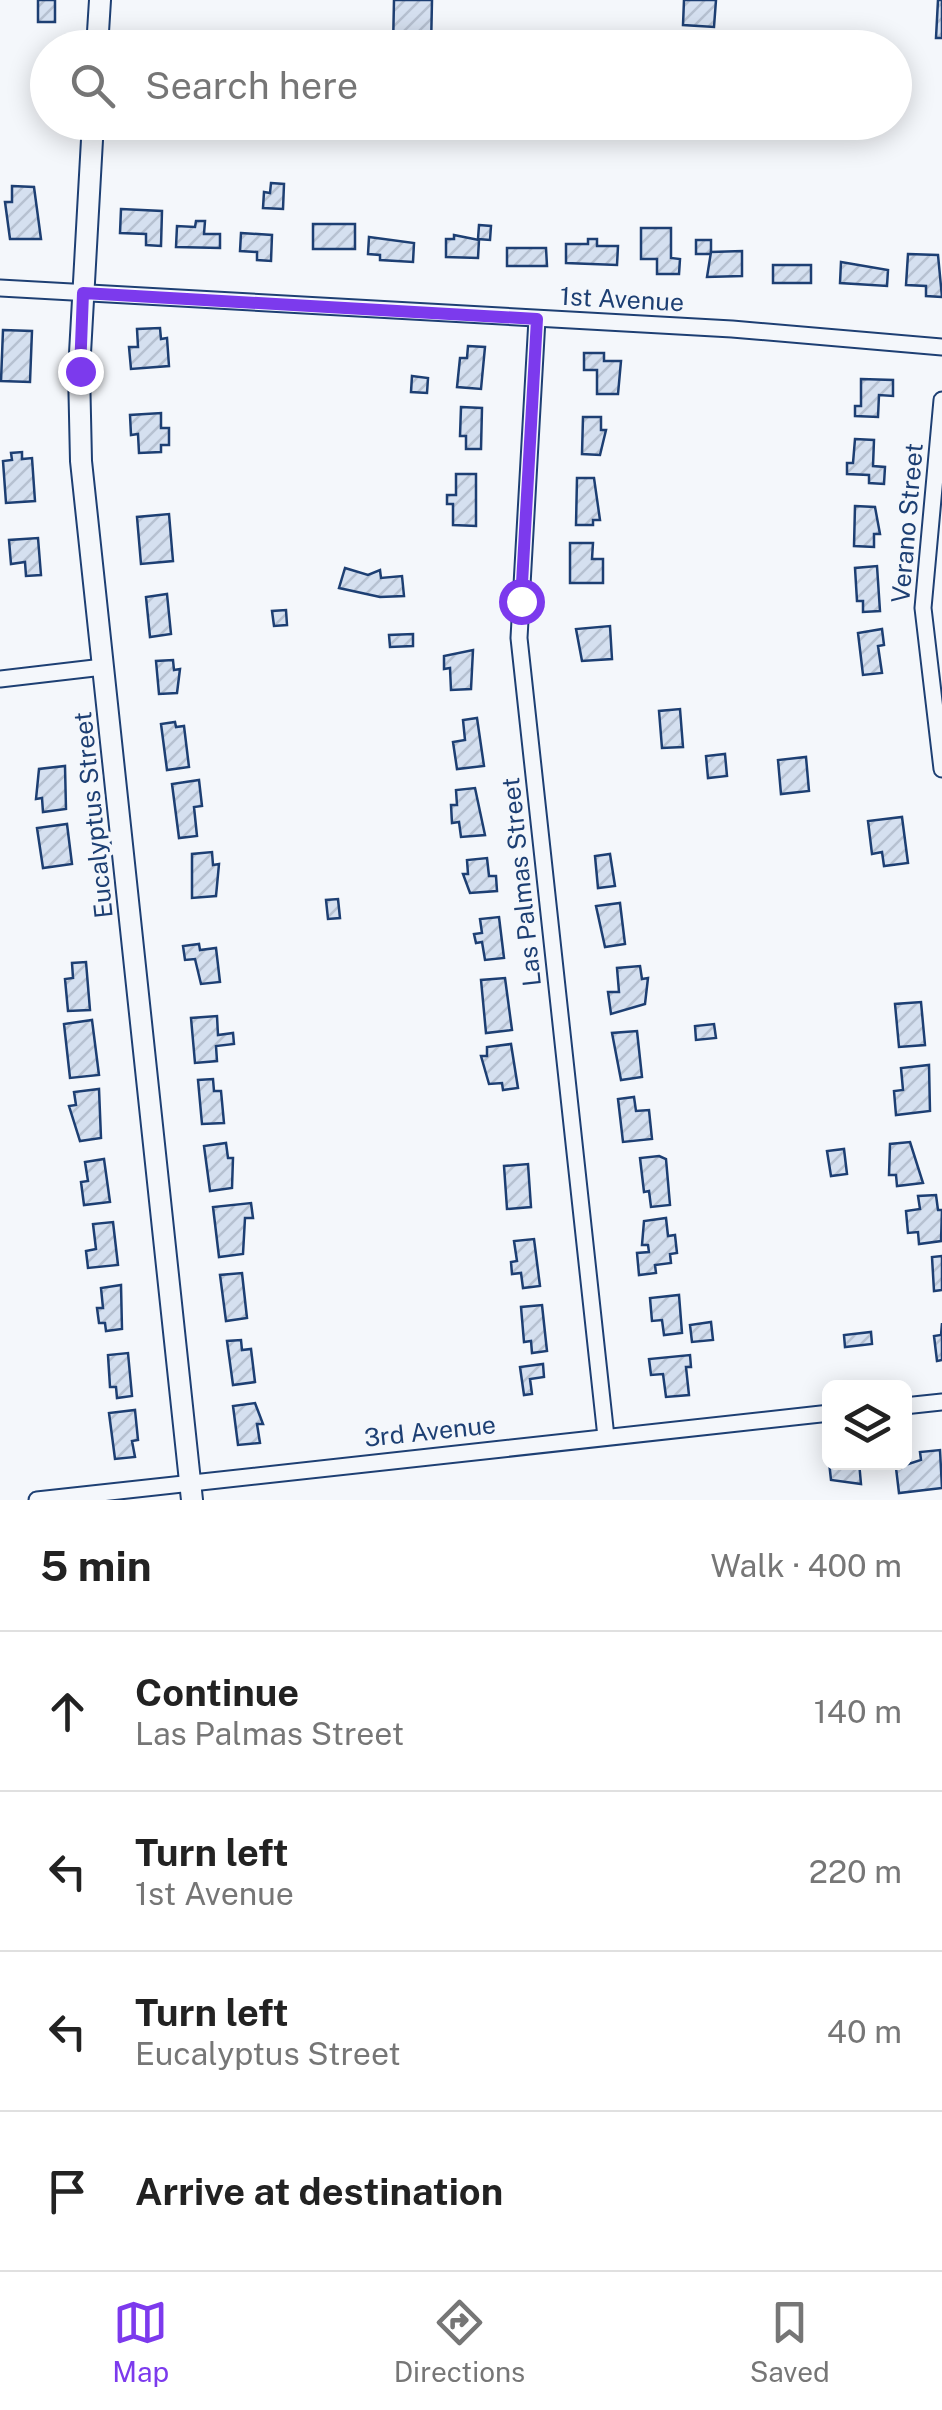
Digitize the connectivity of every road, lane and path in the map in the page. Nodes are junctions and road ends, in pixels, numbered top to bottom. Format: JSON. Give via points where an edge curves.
{"nodes":[{"id":1,"x":100,"y":0,"type":"edge"},
{"id":2,"x":98,"y":30,"type":"edge"},
{"id":3,"x":92,"y":140,"type":"edge"},
{"id":4,"x":0,"y":288,"type":"edge"},
{"id":5,"x":83,"y":293,"type":"junction"},
{"id":6,"x":537,"y":319,"type":"junction"},
{"id":7,"x":942,"y":348,"type":"edge"},
{"id":8,"x":942,"y":400,"type":"edge"},
{"id":9,"x":103,"y":668,"type":"junction"},
{"id":10,"x":0,"y":679,"type":"edge"},
{"id":11,"x":942,"y":769,"type":"edge"},
{"id":12,"x":942,"y":1402,"type":"edge"},
{"id":13,"x":912,"y":1405,"type":"edge"},
{"id":14,"x":822,"y":1415,"type":"edge"},
{"id":15,"x":606,"y":1437,"type":"junction"},
{"id":16,"x":191,"y":1491,"type":"edge"},
{"id":17,"x":37,"y":1500,"type":"edge"}],
"edges":[{"from":1,"to":2,"type":"main road"},
{"from":3,"to":5,"type":"main road","name":"Eucalyptus Street"},
{"from":4,"to":5,"type":"street","name":"1st Avenue"},
{"from":5,"to":6,"type":"street","name":"1st Avenue"},
{"from":5,"to":9,"type":"main road","name":"Eucalyptus Street","via":[[80,446]]},
{"from":6,"to":7,"type":"street","name":"1st Avenue"},
{"from":6,"to":15,"type":"street","name":"Las Palmas Street","via":[[519,638]]},
{"from":8,"to":11,"type":"street","name":"Verano Street","via":[[923,608]]},
{"from":9,"to":10,"type":"street"},
{"from":9,"to":16,"type":"main road","name":"Eucalyptus Street"},
{"from":12,"to":13,"type":"street"},
{"from":14,"to":15,"type":"street","name":"3rd Avenue"},
{"from":15,"to":16,"type":"street","name":"3rd Avenue"},
{"from":16,"to":17,"type":"street","name":"3rd Avenue"}]}
